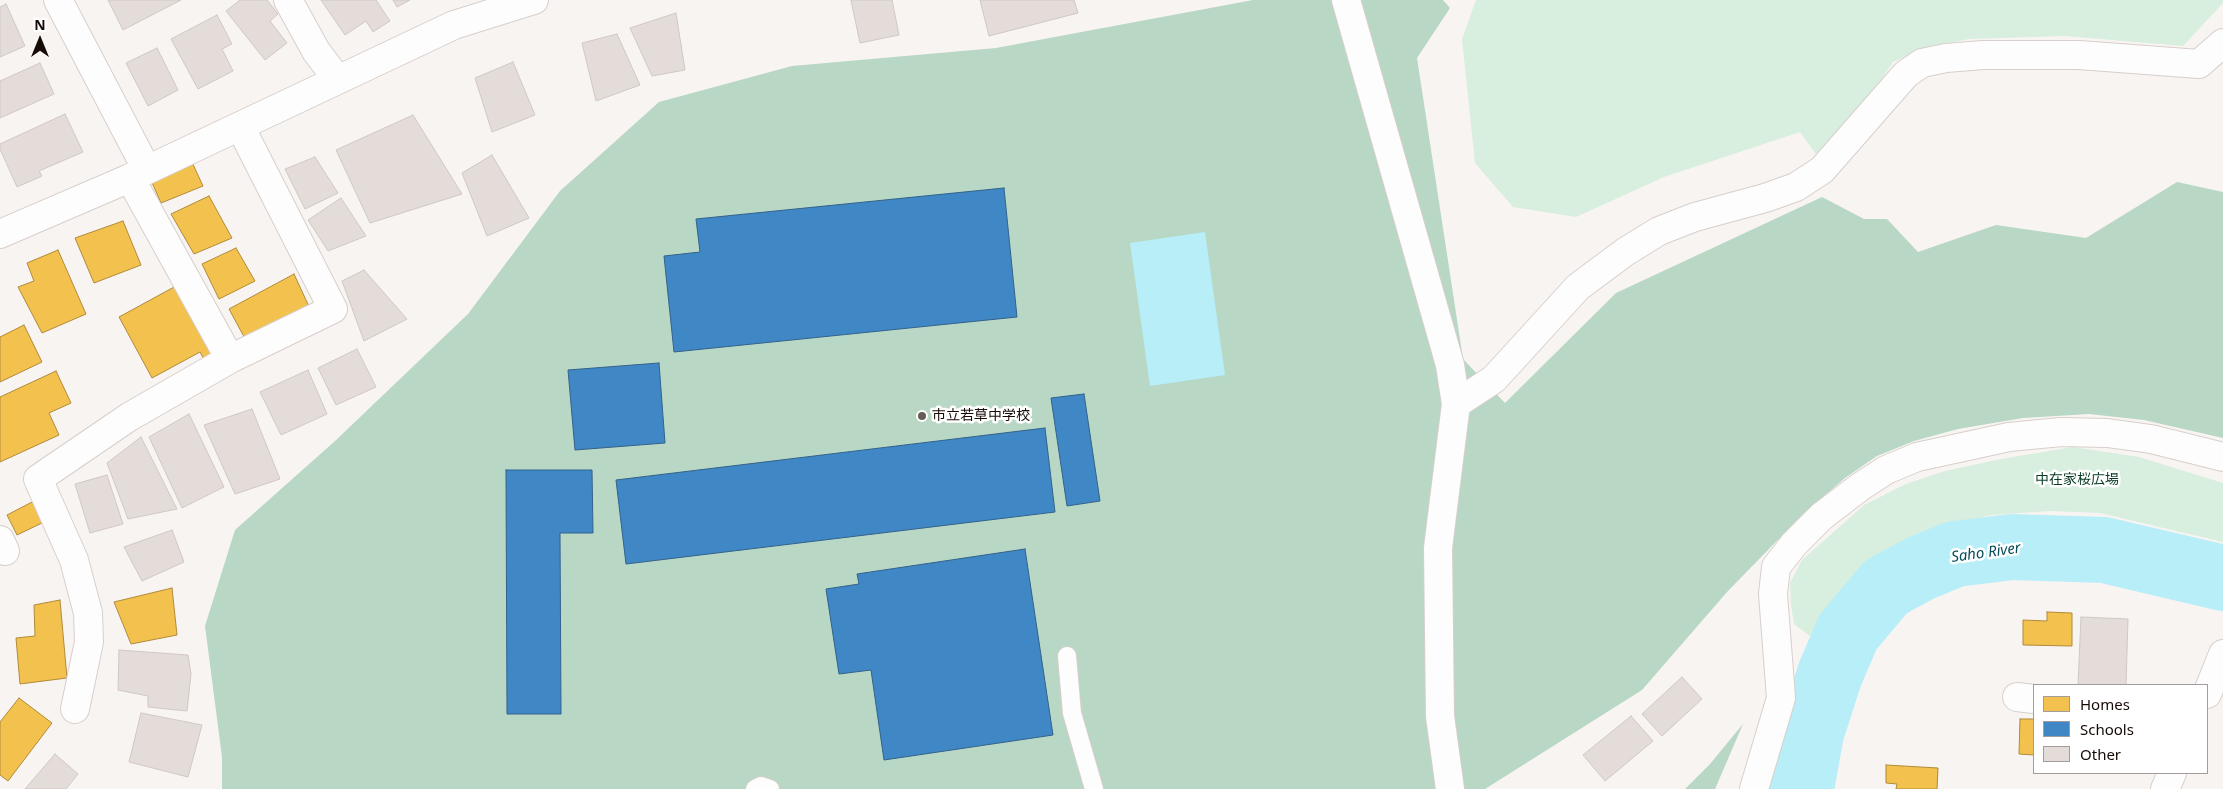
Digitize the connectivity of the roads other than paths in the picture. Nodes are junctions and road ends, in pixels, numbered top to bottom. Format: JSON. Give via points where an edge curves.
{"nodes":[{"id":1,"x":58,"y":0,"type":"edge"},
{"id":2,"x":288,"y":0,"type":"edge"},
{"id":3,"x":1346,"y":0,"type":"edge"},
{"id":4,"x":525,"y":1,"type":"edge"},
{"id":5,"x":2223,"y":43,"type":"edge"},
{"id":6,"x":337,"y":79,"type":"junction"},
{"id":7,"x":240,"y":126,"type":"junction"},
{"id":8,"x":138,"y":174,"type":"junction"},
{"id":9,"x":0,"y":234,"type":"edge"},
{"id":10,"x":230,"y":359,"type":"junction"},
{"id":11,"x":1456,"y":404,"type":"junction"},
{"id":12,"x":2223,"y":458,"type":"edge"},
{"id":13,"x":2223,"y":654,"type":"edge"},
{"id":14,"x":1067,"y":656,"type":"dead end"},
{"id":15,"x":2208,"y":692,"type":"edge"},
{"id":16,"x":75,"y":709,"type":"dead end"},
{"id":17,"x":2172,"y":774,"type":"edge"},
{"id":18,"x":754,"y":789,"type":"edge"},
{"id":19,"x":770,"y":789,"type":"edge"},
{"id":20,"x":1094,"y":789,"type":"edge"},
{"id":21,"x":1450,"y":789,"type":"edge"},
{"id":22,"x":1754,"y":789,"type":"edge"},
{"id":23,"x":2165,"y":789,"type":"edge"}],
"edges":[{"from":1,"to":8,"type":"street"},
{"from":2,"to":6,"type":"street","via":[[316,51]]},
{"from":3,"to":11,"type":"street","via":[[1450,365]]},
{"from":4,"to":6,"type":"street","via":[[454,25]]},
{"from":5,"to":11,"type":"street","via":[[2199,64],[2079,56],[1992,55],[1922,63],[1906,74],[1822,170],[1796,187],[1659,231],[1625,252],[1578,287],[1494,379]]},
{"from":6,"to":7,"type":"street"},
{"from":7,"to":8,"type":"street"},
{"from":7,"to":10,"type":"street","via":[[333,309]]},
{"from":8,"to":9,"type":"street"},
{"from":8,"to":10,"type":"street"},
{"from":10,"to":16,"type":"street","via":[[129,417],[38,479],[74,560],[88,613],[89,642]]},
{"from":11,"to":21,"type":"street","via":[[1438,548],[1440,716]]},
{"from":12,"to":22,"type":"street","via":[[2151,439],[2107,433],[2061,432],[2010,437],[1917,457],[1886,470],[1860,487],[1822,516],[1776,567],[1773,594],[1782,698]]},
{"from":13,"to":15,"type":"street"},
{"from":14,"to":20,"type":"lane","via":[[1072,713]]},
{"from":17,"to":23,"type":"street"},
{"from":18,"to":19,"type":"lane","via":[[761,786]]}]}
